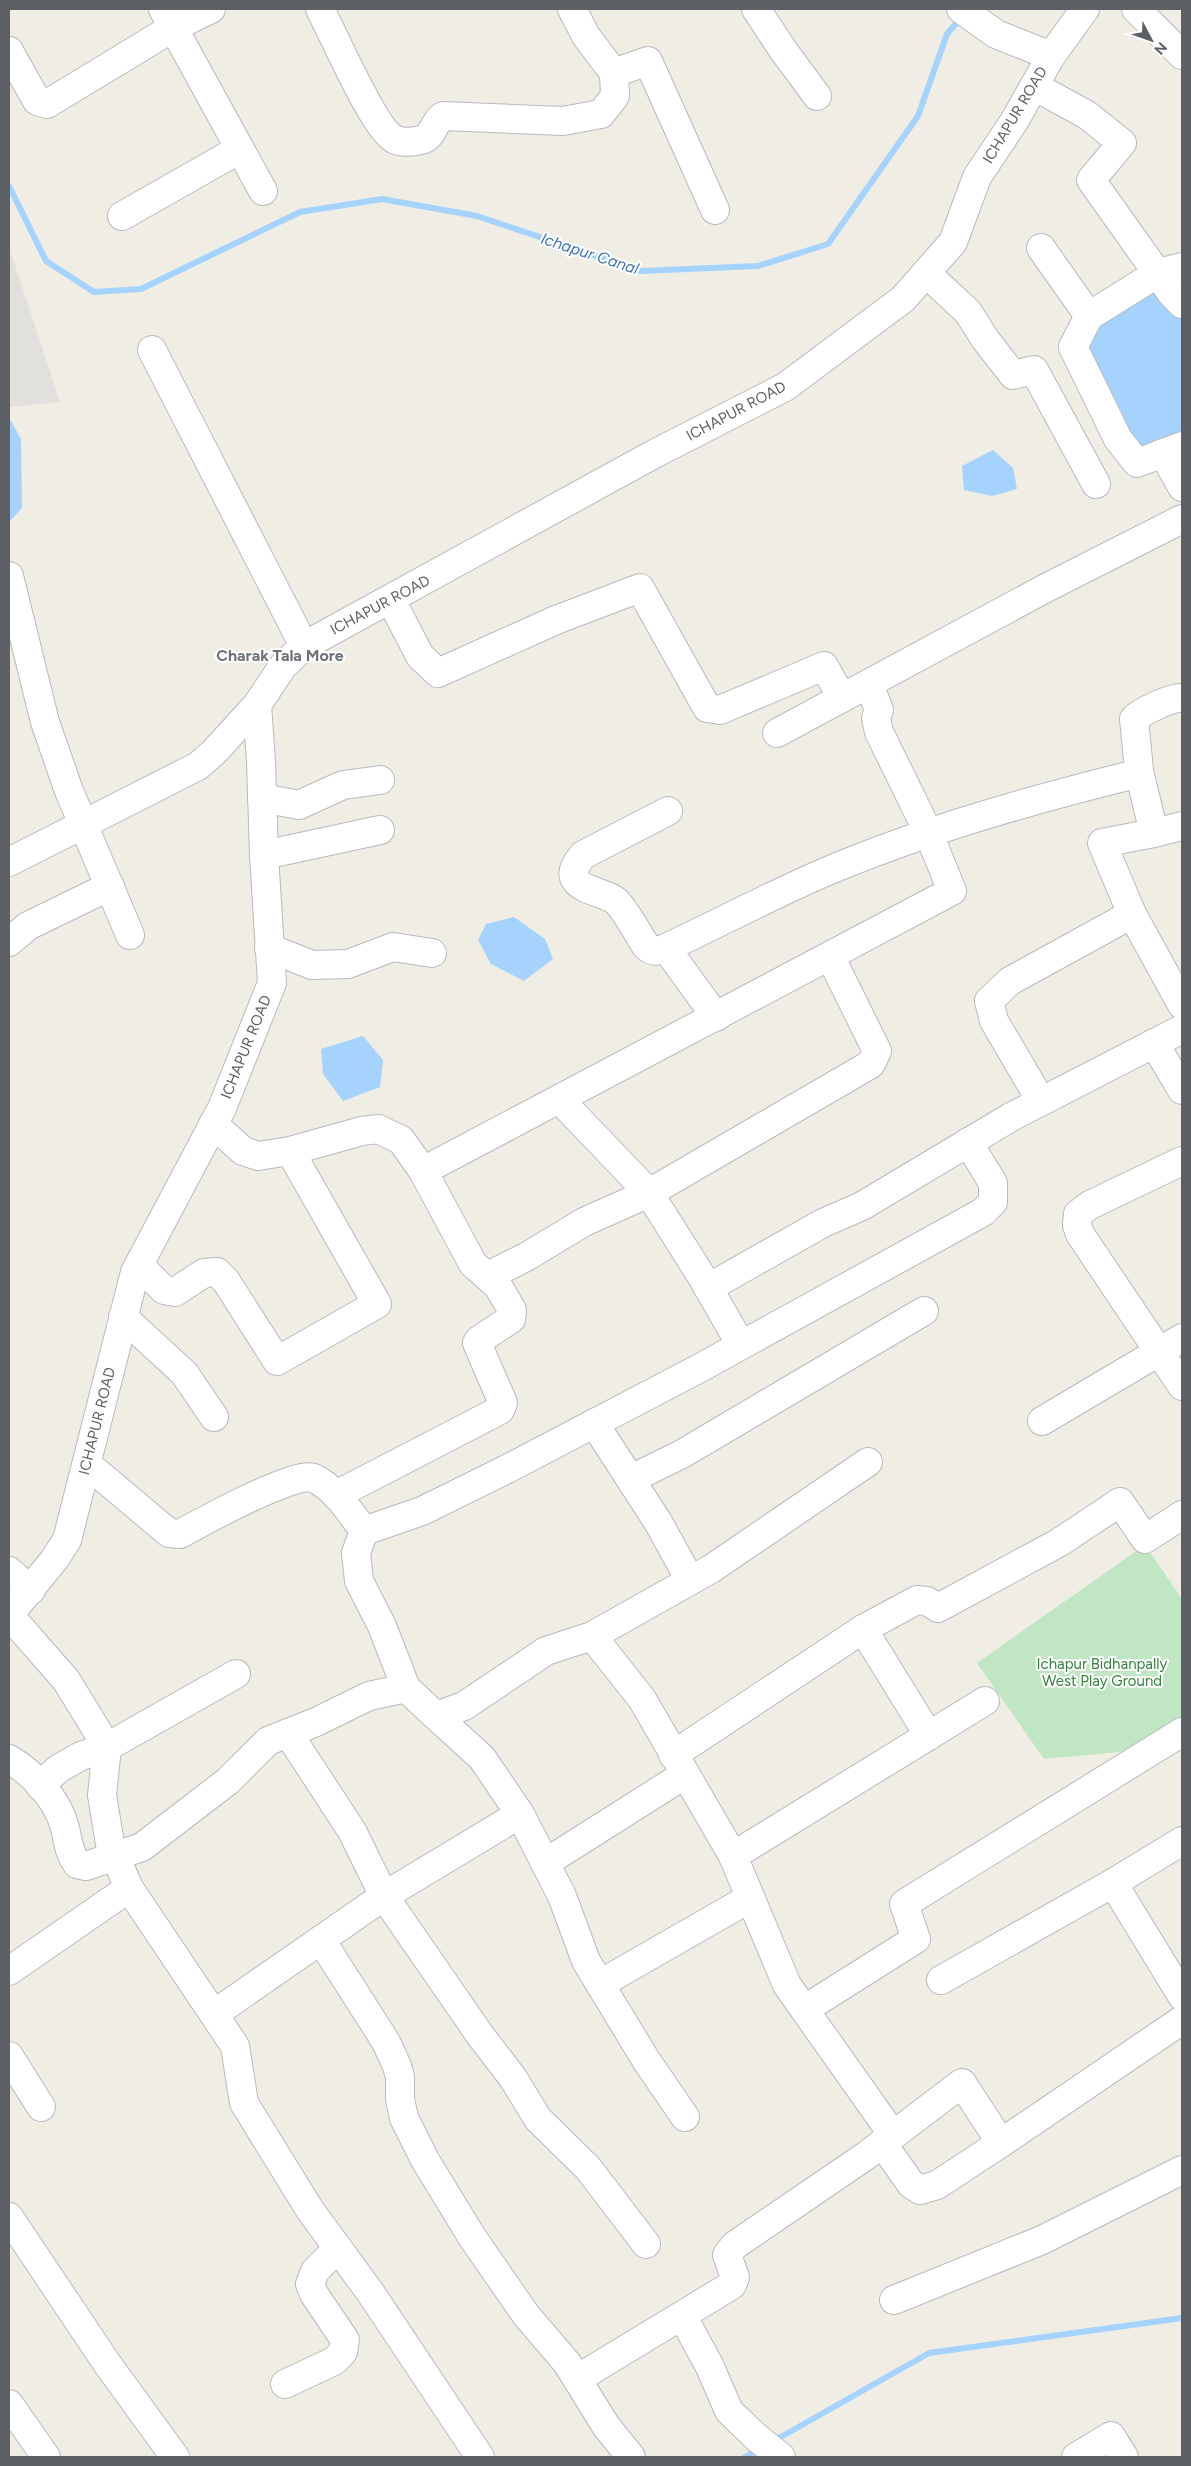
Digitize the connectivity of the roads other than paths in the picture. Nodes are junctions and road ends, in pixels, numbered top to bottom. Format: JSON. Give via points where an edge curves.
{"nodes":[{"id":1,"x":211,"y":9,"type":"edge"},
{"id":2,"x":320,"y":9,"type":"edge"},
{"id":3,"x":756,"y":9,"type":"edge"},
{"id":4,"x":961,"y":9,"type":"edge"},
{"id":5,"x":1085,"y":9,"type":"edge"},
{"id":6,"x":1136,"y":9,"type":"edge"},
{"id":7,"x":573,"y":10,"type":"edge"},
{"id":8,"x":168,"y":18,"type":"edge"},
{"id":9,"x":9,"y":51,"type":"edge"},
{"id":10,"x":1182,"y":55,"type":"edge"},
{"id":11,"x":1051,"y":56,"type":"junction"},
{"id":12,"x":614,"y":72,"type":"junction"},
{"id":13,"x":1034,"y":86,"type":"junction"},
{"id":14,"x":817,"y":96,"type":"dead end"},
{"id":15,"x":240,"y":149,"type":"junction"},
{"id":16,"x":263,"y":191,"type":"dead end"},
{"id":17,"x":715,"y":210,"type":"dead end"},
{"id":18,"x":122,"y":216,"type":"dead end"},
{"id":19,"x":1040,"y":248,"type":"dead end"},
{"id":20,"x":1170,"y":270,"type":"edge"},
{"id":21,"x":926,"y":273,"type":"junction"},
{"id":22,"x":1182,"y":304,"type":"edge"},
{"id":23,"x":1089,"y":316,"type":"junction"},
{"id":24,"x":152,"y":350,"type":"dead end"},
{"id":25,"x":1172,"y":449,"type":"edge"},
{"id":26,"x":1096,"y":484,"type":"dead end"},
{"id":27,"x":1182,"y":487,"type":"edge"},
{"id":28,"x":1182,"y":519,"type":"edge"},
{"id":29,"x":9,"y":576,"type":"edge"},
{"id":30,"x":391,"y":600,"type":"junction"},
{"id":31,"x":304,"y":646,"type":"junction"},
{"id":32,"x":868,"y":684,"type":"junction"},
{"id":33,"x":842,"y":698,"type":"junction"},
{"id":34,"x":1182,"y":698,"type":"edge"},
{"id":35,"x":257,"y":705,"type":"junction"},
{"id":36,"x":777,"y":733,"type":"dead end"},
{"id":37,"x":1139,"y":771,"type":"junction"},
{"id":38,"x":380,"y":780,"type":"dead end"},
{"id":39,"x":262,"y":798,"type":"junction"},
{"id":40,"x":668,"y":811,"type":"dead end"},
{"id":41,"x":84,"y":823,"type":"junction"},
{"id":42,"x":1182,"y":826,"type":"edge"},
{"id":43,"x":380,"y":830,"type":"dead end"},
{"id":44,"x":1154,"y":833,"type":"junction"},
{"id":45,"x":930,"y":834,"type":"junction"},
{"id":46,"x":264,"y":855,"type":"junction"},
{"id":47,"x":9,"y":862,"type":"edge"},
{"id":48,"x":110,"y":886,"type":"junction"},
{"id":49,"x":1132,"y":914,"type":"junction"},
{"id":50,"x":130,"y":935,"type":"dead end"},
{"id":51,"x":9,"y":942,"type":"edge"},
{"id":52,"x":269,"y":948,"type":"junction"},
{"id":53,"x":666,"y":948,"type":"junction"},
{"id":54,"x":432,"y":953,"type":"dead end"},
{"id":55,"x":830,"y":956,"type":"junction"},
{"id":56,"x":1182,"y":1005,"type":"edge"},
{"id":57,"x":716,"y":1017,"type":"junction"},
{"id":58,"x":1182,"y":1029,"type":"edge"},
{"id":59,"x":1154,"y":1043,"type":"junction"},
{"id":60,"x":1182,"y":1090,"type":"edge"},
{"id":61,"x":560,"y":1100,"type":"junction"},
{"id":62,"x":1041,"y":1101,"type":"junction"},
{"id":63,"x":213,"y":1124,"type":"junction"},
{"id":64,"x":968,"y":1142,"type":"junction"},
{"id":65,"x":290,"y":1151,"type":"junction"},
{"id":66,"x":1182,"y":1161,"type":"edge"},
{"id":67,"x":423,"y":1171,"type":"junction"},
{"id":68,"x":649,"y":1193,"type":"junction"},
{"id":69,"x":139,"y":1265,"type":"junction"},
{"id":70,"x":488,"y":1276,"type":"junction"},
{"id":71,"x":708,"y":1288,"type":"junction"},
{"id":72,"x":924,"y":1311,"type":"dead end"},
{"id":73,"x":123,"y":1317,"type":"junction"},
{"id":74,"x":742,"y":1345,"type":"junction"},
{"id":75,"x":1172,"y":1345,"type":"edge"},
{"id":76,"x":1182,"y":1386,"type":"edge"},
{"id":77,"x":214,"y":1417,"type":"dead end"},
{"id":78,"x":1042,"y":1421,"type":"dead end"},
{"id":79,"x":594,"y":1423,"type":"junction"},
{"id":80,"x":868,"y":1462,"type":"dead end"},
{"id":81,"x":87,"y":1464,"type":"junction"},
{"id":82,"x":631,"y":1479,"type":"junction"},
{"id":83,"x":336,"y":1495,"type":"junction"},
{"id":84,"x":1182,"y":1515,"type":"edge"},
{"id":85,"x":364,"y":1530,"type":"junction"},
{"id":86,"x":9,"y":1571,"type":"edge"},
{"id":87,"x":690,"y":1580,"type":"junction"},
{"id":88,"x":31,"y":1590,"type":"junction"},
{"id":89,"x":9,"y":1615,"type":"edge"},
{"id":90,"x":863,"y":1629,"type":"junction"},
{"id":91,"x":592,"y":1636,"type":"junction"},
{"id":92,"x":236,"y":1674,"type":"dead end"},
{"id":93,"x":406,"y":1688,"type":"junction"},
{"id":94,"x":985,"y":1702,"type":"dead end"},
{"id":95,"x":436,"y":1716,"type":"junction"},
{"id":96,"x":1182,"y":1732,"type":"edge"},
{"id":97,"x":288,"y":1733,"type":"junction"},
{"id":98,"x":928,"y":1736,"type":"junction"},
{"id":99,"x":107,"y":1747,"type":"junction"},
{"id":100,"x":9,"y":1760,"type":"edge"},
{"id":101,"x":679,"y":1765,"type":"junction"},
{"id":102,"x":40,"y":1786,"type":"junction"},
{"id":103,"x":520,"y":1814,"type":"junction"},
{"id":104,"x":1182,"y":1841,"type":"edge"},
{"id":105,"x":115,"y":1856,"type":"junction"},
{"id":106,"x":734,"y":1856,"type":"junction"},
{"id":107,"x":545,"y":1863,"type":"junction"},
{"id":108,"x":1113,"y":1882,"type":"junction"},
{"id":109,"x":129,"y":1888,"type":"junction"},
{"id":110,"x":384,"y":1896,"type":"junction"},
{"id":111,"x":750,"y":1898,"type":"junction"},
{"id":112,"x":321,"y":1940,"type":"junction"},
{"id":113,"x":9,"y":1971,"type":"edge"},
{"id":114,"x":941,"y":1980,"type":"dead end"},
{"id":115,"x":600,"y":1984,"type":"junction"},
{"id":116,"x":1182,"y":1996,"type":"edge"},
{"id":117,"x":804,"y":2009,"type":"junction"},
{"id":118,"x":214,"y":2014,"type":"junction"},
{"id":119,"x":1182,"y":2020,"type":"edge"},
{"id":120,"x":9,"y":2056,"type":"edge"},
{"id":121,"x":41,"y":2107,"type":"dead end"},
{"id":122,"x":685,"y":2117,"type":"dead end"},
{"id":123,"x":888,"y":2139,"type":"junction"},
{"id":124,"x":1001,"y":2144,"type":"junction"},
{"id":125,"x":1182,"y":2170,"type":"edge"},
{"id":126,"x":9,"y":2217,"type":"edge"},
{"id":127,"x":646,"y":2244,"type":"dead end"},
{"id":128,"x":338,"y":2248,"type":"junction"},
{"id":129,"x":894,"y":2300,"type":"dead end"},
{"id":130,"x":683,"y":2317,"type":"junction"},
{"id":131,"x":577,"y":2380,"type":"junction"},
{"id":132,"x":285,"y":2384,"type":"dead end"},
{"id":133,"x":9,"y":2404,"type":"edge"},
{"id":134,"x":46,"y":2457,"type":"edge"},
{"id":135,"x":175,"y":2457,"type":"edge"},
{"id":136,"x":480,"y":2457,"type":"edge"},
{"id":137,"x":631,"y":2457,"type":"edge"},
{"id":138,"x":781,"y":2457,"type":"edge"},
{"id":139,"x":1076,"y":2457,"type":"edge"},
{"id":140,"x":1124,"y":2457,"type":"edge"}],
"edges":[{"from":1,"to":8,"type":"street"},
{"from":2,"to":12,"type":"street","via":[[373,114],[388,134],[401,142],[427,138],[444,116],[562,121],[601,114],[615,96]]},
{"from":3,"to":14,"type":"street"},
{"from":4,"to":11,"type":"street","via":[[996,34]]},
{"from":5,"to":11,"type":"street","name":"ICHAPUR ROAD"},
{"from":6,"to":10,"type":"street"},
{"from":7,"to":12,"type":"street","via":[[586,36]]},
{"from":8,"to":9,"type":"street","via":[[47,104],[37,101]]},
{"from":8,"to":15,"type":"street"},
{"from":11,"to":13,"type":"street","name":"ICHAPUR ROAD"},
{"from":12,"to":17,"type":"street","via":[[648,61]]},
{"from":13,"to":20,"type":"street","via":[[1087,115],[1122,143],[1091,180]]},
{"from":13,"to":21,"type":"street","name":"ICHAPUR ROAD","via":[[977,177],[953,242]]},
{"from":15,"to":16,"type":"street"},
{"from":15,"to":18,"type":"street"},
{"from":19,"to":23,"type":"street"},
{"from":20,"to":22,"type":"street","via":[[1172,294]]},
{"from":20,"to":23,"type":"street"},
{"from":21,"to":26,"type":"street","via":[[968,312],[1014,375],[1034,370]]},
{"from":21,"to":30,"type":"street","name":"ICHAPUR ROAD","via":[[903,299],[784,387],[654,454]]},
{"from":23,"to":25,"type":"street","via":[[1073,347],[1118,439],[1137,463]]},
{"from":24,"to":31,"type":"street"},
{"from":25,"to":27,"type":"street"},
{"from":28,"to":32,"type":"street"},
{"from":29,"to":41,"type":"street","via":[[45,722],[68,791]]},
{"from":30,"to":31,"type":"street","name":"ICHAPUR ROAD"},
{"from":30,"to":33,"type":"street","via":[[420,656],[438,673],[556,620],[640,588],[707,708],[720,710],[824,666]]},
{"from":31,"to":35,"type":"street","name":"ICHAPUR ROAD","via":[[283,666]]},
{"from":32,"to":33,"type":"street"},
{"from":32,"to":45,"type":"street","via":[[879,710],[876,718],[879,732]]},
{"from":33,"to":36,"type":"street"},
{"from":34,"to":37,"type":"street","via":[[1174,698],[1134,719]]},
{"from":35,"to":39,"type":"street","name":"ICHAPUR ROAD"},
{"from":35,"to":41,"type":"street","via":[[198,766]]},
{"from":37,"to":44,"type":"street"},
{"from":37,"to":45,"type":"street"},
{"from":38,"to":39,"type":"street","via":[[343,785],[299,804]]},
{"from":39,"to":46,"type":"street","name":"ICHAPUR ROAD"},
{"from":40,"to":53,"type":"street","via":[[582,855],[573,870],[584,889],[618,902],[651,951]]},
{"from":41,"to":47,"type":"street"},
{"from":41,"to":48,"type":"street"},
{"from":42,"to":44,"type":"street"},
{"from":43,"to":46,"type":"street"},
{"from":44,"to":49,"type":"street","via":[[1102,844]]},
{"from":45,"to":53,"type":"street","via":[[824,873]]},
{"from":45,"to":55,"type":"street","via":[[952,891]]},
{"from":46,"to":52,"type":"street","name":"ICHAPUR ROAD"},
{"from":48,"to":50,"type":"street"},
{"from":48,"to":51,"type":"street","via":[[28,926]]},
{"from":49,"to":56,"type":"street"},
{"from":49,"to":62,"type":"street","via":[[1010,981],[989,1001],[994,1021]]},
{"from":52,"to":54,"type":"street","via":[[312,965],[348,964],[393,947]]},
{"from":52,"to":63,"type":"street","name":"ICHAPUR ROAD","via":[[272,983]]},
{"from":53,"to":57,"type":"street"},
{"from":55,"to":57,"type":"street"},
{"from":55,"to":68,"type":"street","via":[[877,1051],[874,1061]]},
{"from":57,"to":61,"type":"street"},
{"from":58,"to":59,"type":"street"},
{"from":59,"to":60,"type":"street"},
{"from":59,"to":62,"type":"street"},
{"from":61,"to":67,"type":"street"},
{"from":61,"to":68,"type":"street"},
{"from":62,"to":64,"type":"street"},
{"from":63,"to":65,"type":"street","via":[[249,1154],[258,1156]]},
{"from":63,"to":69,"type":"street","name":"ICHAPUR ROAD"},
{"from":64,"to":71,"type":"street","via":[[862,1206],[823,1223]]},
{"from":64,"to":74,"type":"street","via":[[992,1183],[993,1202],[983,1212]]},
{"from":65,"to":67,"type":"street","via":[[378,1129],[401,1140]]},
{"from":65,"to":69,"type":"street","via":[[377,1304],[277,1361],[217,1272],[204,1273],[175,1292],[164,1290]]},
{"from":66,"to":75,"type":"street","via":[[1090,1205],[1078,1214],[1077,1225],[1080,1234]]},
{"from":67,"to":70,"type":"street","via":[[473,1264]]},
{"from":68,"to":70,"type":"street","via":[[584,1222]]},
{"from":68,"to":71,"type":"street"},
{"from":69,"to":73,"type":"street","name":"ICHAPUR ROAD"},
{"from":70,"to":83,"type":"street","via":[[512,1310],[511,1319],[477,1343],[502,1408]]},
{"from":71,"to":74,"type":"street"},
{"from":72,"to":82,"type":"street","via":[[682,1454]]},
{"from":73,"to":77,"type":"street","via":[[184,1373]]},
{"from":73,"to":81,"type":"street","name":"ICHAPUR ROAD"},
{"from":74,"to":79,"type":"street"},
{"from":75,"to":76,"type":"street"},
{"from":75,"to":78,"type":"street"},
{"from":79,"to":82,"type":"street"},
{"from":79,"to":85,"type":"street","via":[[422,1511]]},
{"from":80,"to":87,"type":"street"},
{"from":81,"to":83,"type":"street","via":[[164,1530],[175,1535],[297,1478],[313,1478]]},
{"from":81,"to":88,"type":"street","name":"ICHAPUR ROAD","via":[[67,1540]]},
{"from":82,"to":87,"type":"street"},
{"from":83,"to":85,"type":"street"},
{"from":84,"to":90,"type":"street","via":[[1145,1539],[1120,1502],[1060,1542],[938,1608],[927,1601],[917,1600]]},
{"from":85,"to":93,"type":"street","via":[[356,1553],[359,1581],[382,1626]]},
{"from":86,"to":88,"type":"street"},
{"from":87,"to":91,"type":"street"},
{"from":88,"to":89,"type":"street","name":"ICHAPUR ROAD"},
{"from":89,"to":99,"type":"street","via":[[66,1680]]},
{"from":90,"to":98,"type":"street"},
{"from":90,"to":101,"type":"street"},
{"from":91,"to":95,"type":"street","via":[[546,1651],[464,1706]]},
{"from":91,"to":101,"type":"street","via":[[642,1700]]},
{"from":92,"to":99,"type":"street"},
{"from":93,"to":95,"type":"street"},
{"from":93,"to":97,"type":"street","via":[[369,1696]]},
{"from":94,"to":98,"type":"street"},
{"from":95,"to":103,"type":"street","via":[[482,1758]]},
{"from":96,"to":117,"type":"street","via":[[904,1904],[916,1940]]},
{"from":97,"to":105,"type":"street","via":[[268,1741],[228,1782],[142,1847]]},
{"from":97,"to":110,"type":"street","via":[[352,1831]]},
{"from":98,"to":106,"type":"street"},
{"from":99,"to":102,"type":"street","via":[[80,1756],[58,1769]]},
{"from":99,"to":105,"type":"street","via":[[102,1795]]},
{"from":100,"to":102,"type":"street","via":[[27,1771]]},
{"from":101,"to":106,"type":"street"},
{"from":101,"to":107,"type":"street"},
{"from":102,"to":105,"type":"street","via":[[59,1812],[71,1855],[77,1864],[86,1866]]},
{"from":103,"to":107,"type":"street"},
{"from":103,"to":110,"type":"street"},
{"from":104,"to":108,"type":"street"},
{"from":105,"to":109,"type":"street"},
{"from":106,"to":111,"type":"street"},
{"from":107,"to":115,"type":"street","via":[[562,1896],[586,1961]]},
{"from":108,"to":114,"type":"street"},
{"from":108,"to":116,"type":"street"},
{"from":109,"to":113,"type":"street"},
{"from":109,"to":118,"type":"street"},
{"from":110,"to":112,"type":"street"},
{"from":110,"to":127,"type":"street","via":[[513,2078],[538,2119],[588,2168]]},
{"from":111,"to":115,"type":"street"},
{"from":111,"to":117,"type":"street","via":[[787,1985]]},
{"from":112,"to":118,"type":"street"},
{"from":112,"to":131,"type":"street","via":[[390,2050],[400,2077],[404,2118],[425,2160],[472,2237],[526,2315],[567,2363]]},
{"from":115,"to":122,"type":"street"},
{"from":117,"to":123,"type":"street"},
{"from":118,"to":128,"type":"street","via":[[235,2046],[244,2103],[310,2210]]},
{"from":119,"to":124,"type":"street"},
{"from":120,"to":121,"type":"street"},
{"from":123,"to":124,"type":"street","via":[[911,2184],[920,2190],[937,2185]]},
{"from":123,"to":124,"type":"street","via":[[962,2083]]},
{"from":123,"to":130,"type":"street","via":[[735,2245],[727,2255],[735,2277],[732,2285]]},
{"from":125,"to":129,"type":"street","via":[[1042,2240]]},
{"from":126,"to":135,"type":"street","via":[[106,2362]]},
{"from":128,"to":132,"type":"street","via":[[315,2271],[310,2284],[345,2340],[343,2352],[334,2361]]},
{"from":128,"to":136,"type":"street"},
{"from":130,"to":131,"type":"street"},
{"from":130,"to":138,"type":"street","via":[[729,2410]]},
{"from":131,"to":137,"type":"street","via":[[606,2426]]},
{"from":133,"to":134,"type":"street"},
{"from":139,"to":140,"type":"street","via":[[1111,2436]]}]}
